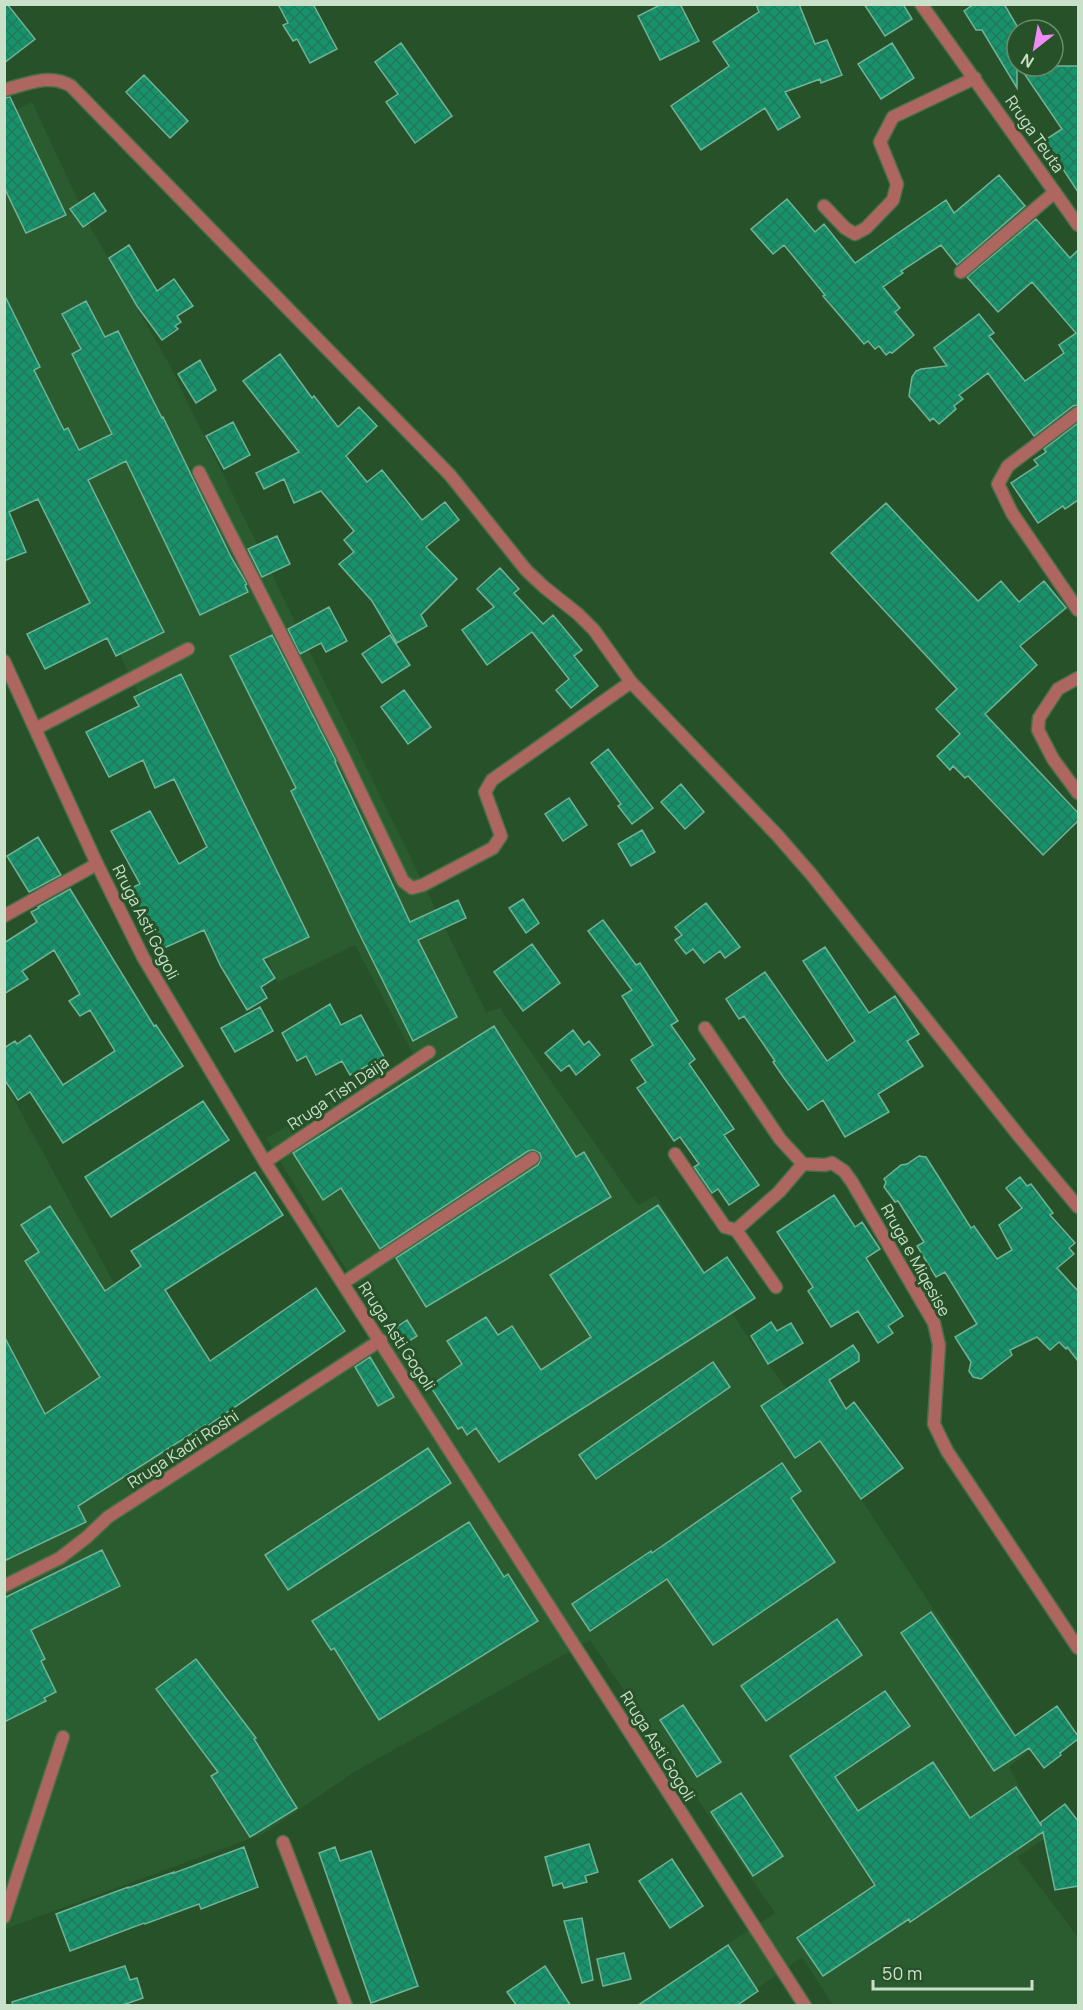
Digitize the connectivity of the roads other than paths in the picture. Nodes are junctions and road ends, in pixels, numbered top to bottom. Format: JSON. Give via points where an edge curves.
{"nodes":[{"id":1,"x":921,"y":4,"type":"edge"},
{"id":2,"x":975,"y":78,"type":"junction"},
{"id":3,"x":4,"y":90,"type":"edge"},
{"id":4,"x":1055,"y":192,"type":"junction"},
{"id":5,"x":824,"y":206,"type":"dead end"},
{"id":6,"x":1078,"y":225,"type":"edge"},
{"id":7,"x":962,"y":272,"type":"dead end"},
{"id":8,"x":1078,"y":413,"type":"edge"},
{"id":9,"x":198,"y":472,"type":"dead end"},
{"id":10,"x":1078,"y":610,"type":"edge"},
{"id":11,"x":188,"y":649,"type":"dead end"},
{"id":12,"x":4,"y":661,"type":"edge"},
{"id":13,"x":1078,"y":678,"type":"edge"},
{"id":14,"x":630,"y":682,"type":"junction"},
{"id":15,"x":36,"y":728,"type":"junction"},
{"id":16,"x":1078,"y":793,"type":"edge"},
{"id":17,"x":97,"y":864,"type":"junction"},
{"id":18,"x":4,"y":916,"type":"edge"},
{"id":19,"x":705,"y":1028,"type":"dead end"},
{"id":20,"x":429,"y":1052,"type":"dead end"},
{"id":21,"x":675,"y":1154,"type":"dead end"},
{"id":22,"x":533,"y":1158,"type":"dead end"},
{"id":23,"x":265,"y":1162,"type":"junction"},
{"id":24,"x":803,"y":1164,"type":"junction"},
{"id":25,"x":1078,"y":1207,"type":"edge"},
{"id":26,"x":736,"y":1230,"type":"junction"},
{"id":27,"x":343,"y":1283,"type":"junction"},
{"id":28,"x":776,"y":1287,"type":"dead end"},
{"id":29,"x":381,"y":1340,"type":"junction"},
{"id":30,"x":4,"y":1586,"type":"edge"},
{"id":31,"x":1078,"y":1648,"type":"edge"},
{"id":32,"x":63,"y":1737,"type":"dead end"},
{"id":33,"x":283,"y":1842,"type":"dead end"},
{"id":34,"x":4,"y":1917,"type":"edge"},
{"id":35,"x":346,"y":2006,"type":"edge"},
{"id":36,"x":805,"y":2006,"type":"edge"}],
"edges":[{"from":1,"to":2,"type":"street","name":"Rruga Teuta"},
{"from":2,"to":4,"type":"street","name":"Rruga Teuta"},
{"from":2,"to":5,"type":"street","via":[[893,117],[880,142],[897,184],[893,200],[866,228],[855,234]]},
{"from":3,"to":14,"type":"street","via":[[42,80],[62,80],[71,86],[450,475],[526,570],[594,630]]},
{"from":4,"to":6,"type":"street","name":"Rruga Teuta"},
{"from":4,"to":7,"type":"street"},
{"from":8,"to":10,"type":"street","via":[[1008,466],[998,484],[1012,513]]},
{"from":9,"to":14,"type":"street","via":[[403,881],[412,888],[493,848],[501,836],[485,792],[492,780]]},
{"from":11,"to":15,"type":"street"},
{"from":12,"to":15,"type":"street","name":"Rruga Asti Gogoli"},
{"from":13,"to":16,"type":"street","via":[[1058,689],[1039,718],[1038,730]]},
{"from":14,"to":25,"type":"street","via":[[811,874]]},
{"from":15,"to":17,"type":"street","name":"Rruga Asti Gogoli"},
{"from":17,"to":18,"type":"street"},
{"from":17,"to":23,"type":"street","name":"Rruga Asti Gogoli","via":[[143,957]]},
{"from":19,"to":24,"type":"street","via":[[780,1139]]},
{"from":20,"to":23,"type":"street","name":"Rruga Tish Daija"},
{"from":21,"to":26,"type":"street","via":[[725,1227]]},
{"from":22,"to":27,"type":"street"},
{"from":23,"to":27,"type":"street","name":"Rruga Asti Gogoli"},
{"from":24,"to":26,"type":"street"},
{"from":24,"to":31,"type":"street","name":"Rruga e Miqesise","via":[[832,1163],[844,1171],[923,1303],[938,1334],[934,1415],[938,1435]]},
{"from":26,"to":28,"type":"street"},
{"from":27,"to":29,"type":"street","name":"Rruga Asti Gogoli"},
{"from":29,"to":30,"type":"street","name":"Rruga Kadri Roshi","via":[[108,1516],[60,1558]]},
{"from":29,"to":36,"type":"street","name":"Rruga Asti Gogoli"},
{"from":32,"to":34,"type":"street"},
{"from":33,"to":35,"type":"street"}]}
